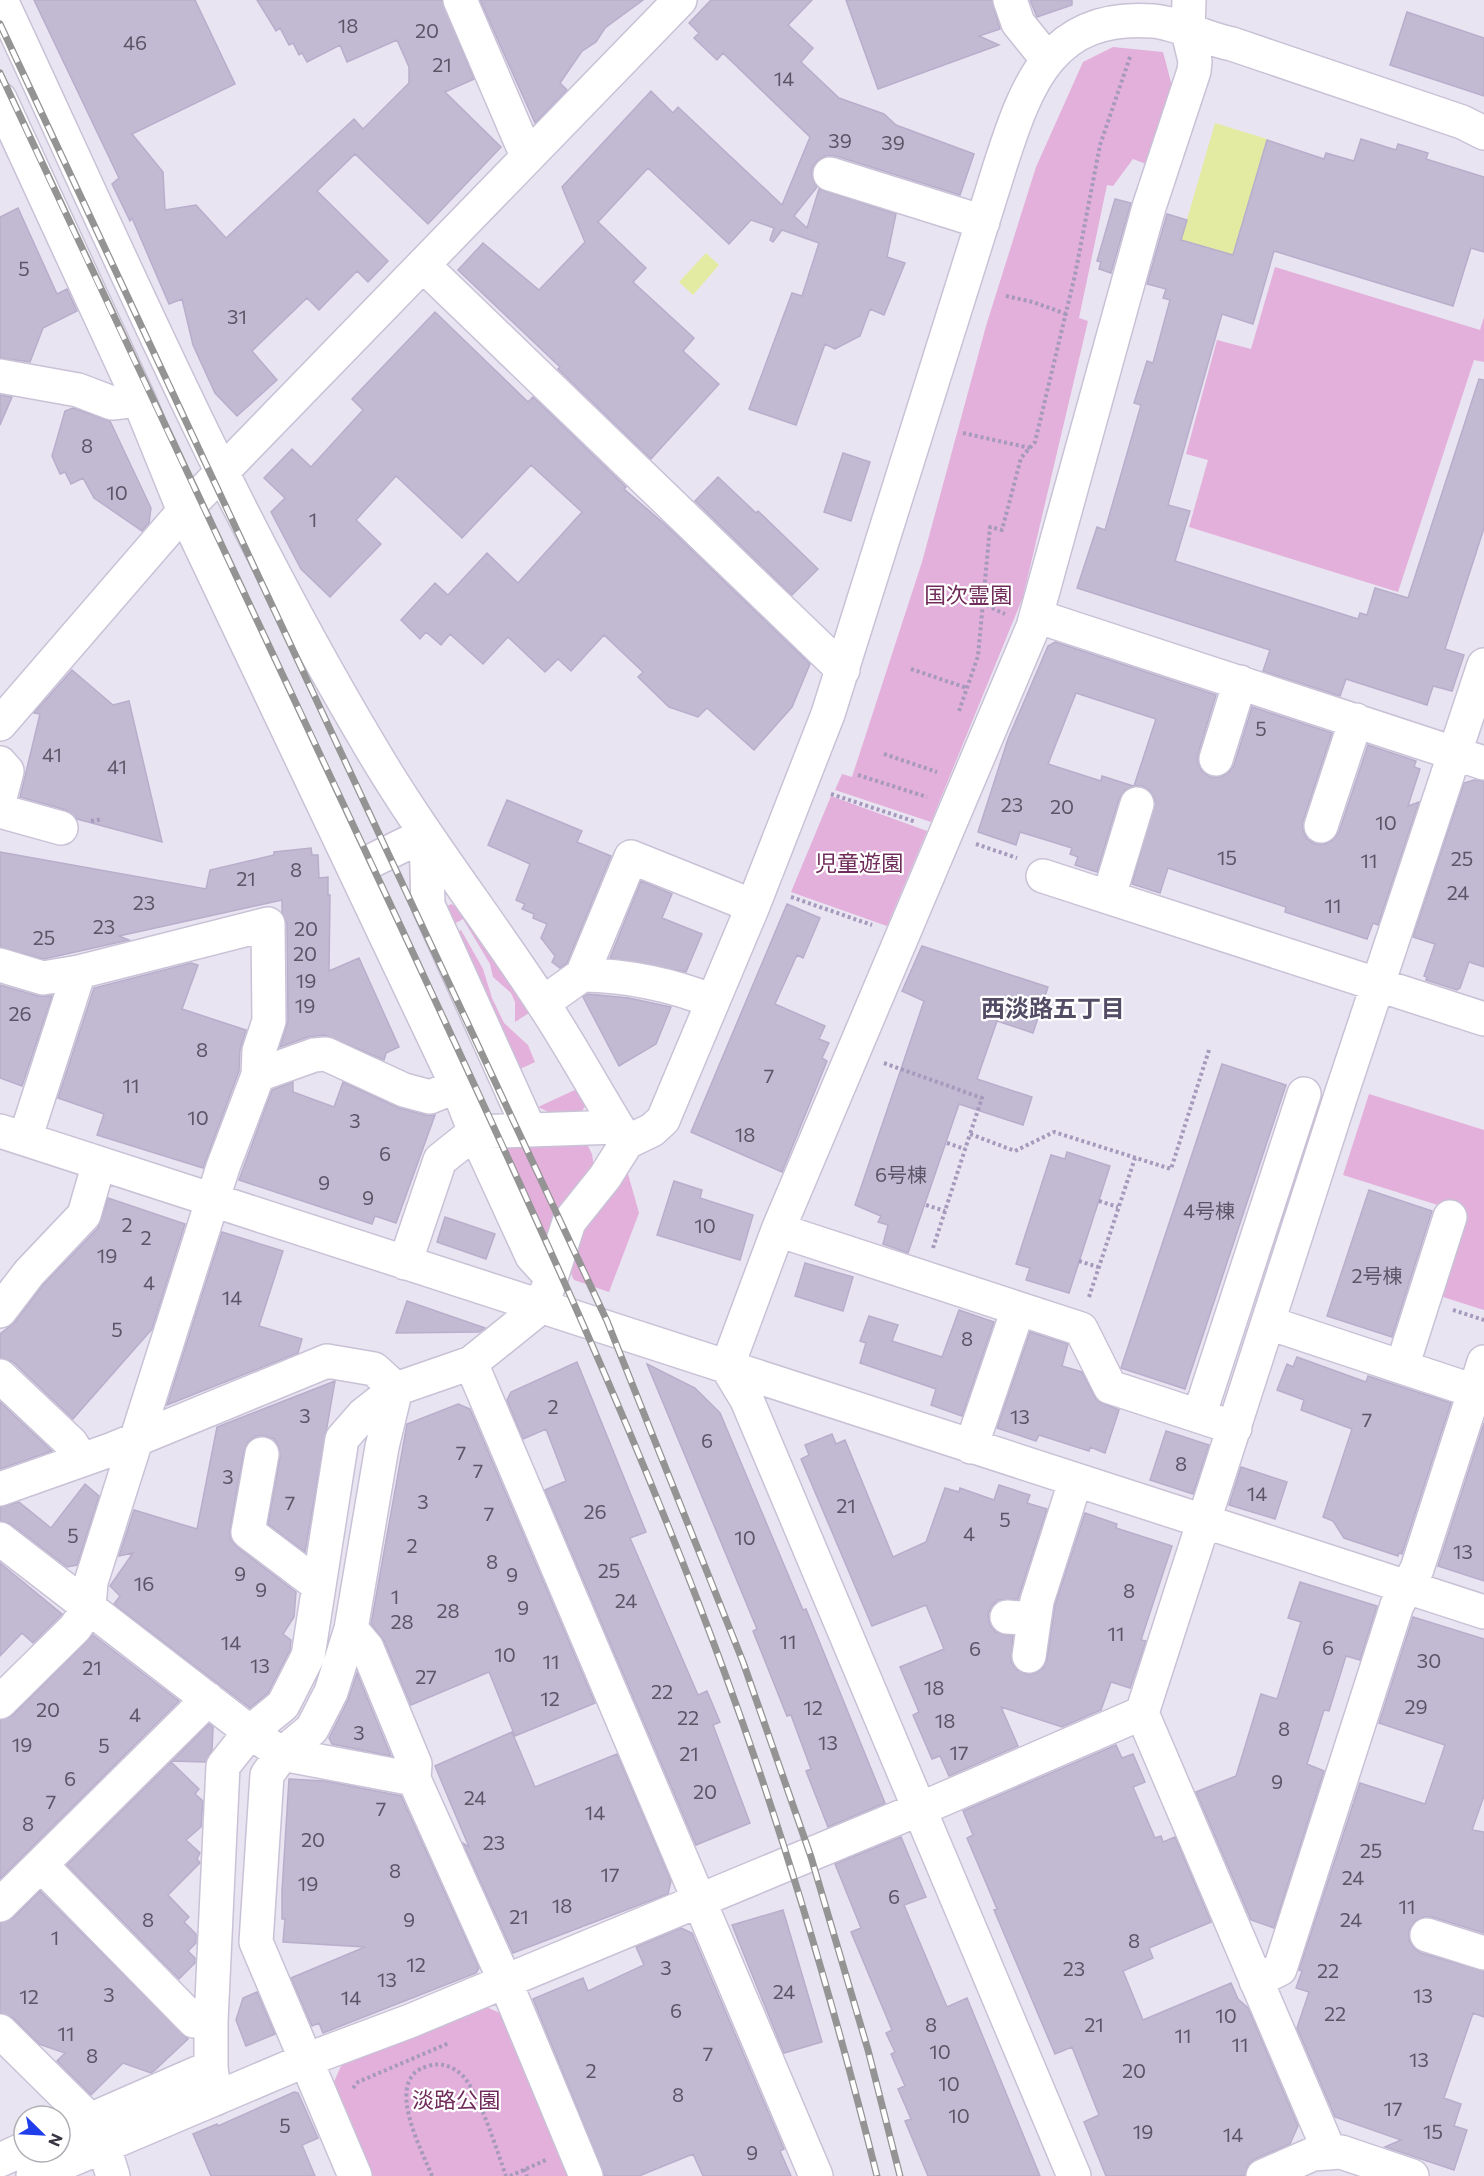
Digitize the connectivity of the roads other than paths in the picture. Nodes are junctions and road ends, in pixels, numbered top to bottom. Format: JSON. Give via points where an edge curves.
{"nodes":[{"id":1,"x":1,"y":0,"type":"edge"},
{"id":2,"x":460,"y":0,"type":"edge"},
{"id":3,"x":680,"y":0,"type":"edge"},
{"id":4,"x":1010,"y":0,"type":"edge"},
{"id":5,"x":1147,"y":11,"type":"edge"},
{"id":6,"x":1189,"y":16,"type":"edge"},
{"id":7,"x":1047,"y":59,"type":"junction"},
{"id":8,"x":0,"y":99,"type":"edge"},
{"id":9,"x":1484,"y":133,"type":"edge"},
{"id":10,"x":527,"y":156,"type":"junction"},
{"id":11,"x":830,"y":174,"type":"dead end"},
{"id":12,"x":982,"y":222,"type":"junction"},
{"id":13,"x":119,"y":252,"type":"junction"},
{"id":14,"x":423,"y":265,"type":"junction"},
{"id":15,"x":80,"y":271,"type":"junction"},
{"id":16,"x":0,"y":376,"type":"edge"},
{"id":17,"x":139,"y":400,"type":"junction"},
{"id":18,"x":222,"y":471,"type":"junction"},
{"id":19,"x":184,"y":511,"type":"junction"},
{"id":20,"x":1036,"y":616,"type":"junction"},
{"id":21,"x":1484,"y":665,"type":"edge"},
{"id":22,"x":843,"y":670,"type":"junction"},
{"id":23,"x":1240,"y":682,"type":"junction"},
{"id":24,"x":1356,"y":720,"type":"junction"},
{"id":25,"x":0,"y":724,"type":"edge"},
{"id":26,"x":1470,"y":758,"type":"edge"},
{"id":27,"x":1216,"y":759,"type":"dead end"},
{"id":28,"x":0,"y":763,"type":"edge"},
{"id":29,"x":0,"y":798,"type":"edge"},
{"id":30,"x":1137,"y":804,"type":"dead end"},
{"id":31,"x":0,"y":811,"type":"edge"},
{"id":32,"x":1322,"y":826,"type":"dead end"},
{"id":33,"x":61,"y":828,"type":"dead end"},
{"id":34,"x":426,"y":834,"type":"junction"},
{"id":35,"x":355,"y":869,"type":"junction"},
{"id":36,"x":1043,"y":876,"type":"road end"},
{"id":37,"x":1109,"y":896,"type":"junction"},
{"id":38,"x":753,"y":906,"type":"junction"},
{"id":39,"x":0,"y":965,"type":"edge"},
{"id":40,"x":79,"y":972,"type":"junction"},
{"id":41,"x":582,"y":975,"type":"junction"},
{"id":42,"x":1380,"y":985,"type":"junction"},
{"id":43,"x":712,"y":1001,"type":"junction"},
{"id":44,"x":543,"y":1003,"type":"junction"},
{"id":45,"x":1484,"y":1019,"type":"edge"},
{"id":46,"x":258,"y":1075,"type":"junction"},
{"id":47,"x":457,"y":1086,"type":"junction"},
{"id":48,"x":1304,"y":1094,"type":"dead end"},
{"id":49,"x":529,"y":1129,"type":"junction"},
{"id":50,"x":475,"y":1132,"type":"junction"},
{"id":51,"x":13,"y":1135,"type":"edge"},
{"id":52,"x":622,"y":1135,"type":"junction"},
{"id":53,"x":99,"y":1163,"type":"junction"},
{"id":54,"x":213,"y":1202,"type":"junction"},
{"id":55,"x":1450,"y":1216,"type":"dead end"},
{"id":56,"x":778,"y":1230,"type":"junction"},
{"id":57,"x":405,"y":1263,"type":"junction"},
{"id":58,"x":546,"y":1292,"type":"junction"},
{"id":59,"x":0,"y":1311,"type":"edge"},
{"id":60,"x":1269,"y":1323,"type":"junction"},
{"id":61,"x":1013,"y":1324,"type":"dead end"},
{"id":62,"x":471,"y":1363,"type":"junction"},
{"id":63,"x":727,"y":1367,"type":"junction"},
{"id":64,"x":1402,"y":1368,"type":"junction"},
{"id":65,"x":0,"y":1376,"type":"edge"},
{"id":66,"x":1479,"y":1376,"type":"edge"},
{"id":67,"x":396,"y":1389,"type":"junction"},
{"id":68,"x":1199,"y":1416,"type":"junction"},
{"id":69,"x":1235,"y":1428,"type":"junction"},
{"id":70,"x":136,"y":1439,"type":"junction"},
{"id":71,"x":971,"y":1447,"type":"junction"},
{"id":72,"x":262,"y":1454,"type":"dead end"},
{"id":73,"x":82,"y":1460,"type":"junction"},
{"id":74,"x":1075,"y":1482,"type":"junction"},
{"id":75,"x":0,"y":1489,"type":"edge"},
{"id":76,"x":1203,"y":1521,"type":"junction"},
{"id":77,"x":0,"y":1539,"type":"edge"},
{"id":78,"x":318,"y":1585,"type":"junction"},
{"id":79,"x":1407,"y":1588,"type":"junction"},
{"id":80,"x":89,"y":1607,"type":"junction"},
{"id":81,"x":1484,"y":1612,"type":"edge"},
{"id":82,"x":351,"y":1629,"type":"junction"},
{"id":83,"x":1029,"y":1656,"type":"dead end"},
{"id":84,"x":208,"y":1699,"type":"junction"},
{"id":85,"x":0,"y":1702,"type":"edge"},
{"id":86,"x":1142,"y":1713,"type":"junction"},
{"id":87,"x":250,"y":1732,"type":"junction"},
{"id":88,"x":282,"y":1754,"type":"junction"},
{"id":89,"x":414,"y":1779,"type":"junction"},
{"id":90,"x":920,"y":1808,"type":"junction"},
{"id":91,"x":41,"y":1865,"type":"junction"},
{"id":92,"x":699,"y":1899,"type":"junction"},
{"id":93,"x":0,"y":1905,"type":"edge"},
{"id":94,"x":1427,"y":1935,"type":"dead end"},
{"id":95,"x":1484,"y":1953,"type":"edge"},
{"id":96,"x":505,"y":1981,"type":"junction"},
{"id":97,"x":1256,"y":1981,"type":"junction"},
{"id":98,"x":211,"y":2021,"type":"junction"},
{"id":99,"x":0,"y":2031,"type":"edge"},
{"id":100,"x":306,"y":2060,"type":"junction"},
{"id":101,"x":211,"y":2067,"type":"junction"},
{"id":102,"x":215,"y":2099,"type":"junction"},
{"id":103,"x":92,"y":2144,"type":"edge"},
{"id":104,"x":1330,"y":2153,"type":"junction"},
{"id":105,"x":33,"y":2176,"type":"edge"},
{"id":106,"x":355,"y":2176,"type":"edge"},
{"id":107,"x":586,"y":2176,"type":"edge"},
{"id":108,"x":816,"y":2176,"type":"edge"},
{"id":109,"x":1074,"y":2176,"type":"edge"},
{"id":110,"x":1263,"y":2176,"type":"edge"},
{"id":111,"x":1412,"y":2176,"type":"edge"}],
"edges":[{"from":1,"to":13,"type":"street"},
{"from":2,"to":10,"type":"street"},
{"from":3,"to":10,"type":"street"},
{"from":4,"to":7,"type":"street","via":[[1018,23]]},
{"from":5,"to":6,"type":"street"},
{"from":5,"to":7,"type":"street","via":[[1127,21],[1089,29],[1067,41]]},
{"from":6,"to":9,"type":"street","via":[[1208,40],[1232,44],[1451,118]]},
{"from":6,"to":20,"type":"street","via":[[1194,71],[1149,207]]},
{"from":7,"to":12,"type":"street","via":[[1034,76],[1016,118]]},
{"from":8,"to":15,"type":"street"},
{"from":10,"to":14,"type":"street"},
{"from":11,"to":12,"type":"street"},
{"from":12,"to":22,"type":"street"},
{"from":13,"to":15,"type":"street"},
{"from":13,"to":18,"type":"street"},
{"from":14,"to":18,"type":"street"},
{"from":14,"to":22,"type":"street"},
{"from":15,"to":17,"type":"street"},
{"from":16,"to":17,"type":"street","via":[[78,390],[112,403]]},
{"from":17,"to":19,"type":"street"},
{"from":18,"to":19,"type":"street"},
{"from":18,"to":34,"type":"street","via":[[310,641],[371,749]]},
{"from":19,"to":25,"type":"street"},
{"from":19,"to":35,"type":"street"},
{"from":20,"to":23,"type":"street"},
{"from":20,"to":56,"type":"street","via":[[946,779],[945,831]]},
{"from":21,"to":26,"type":"street"},
{"from":22,"to":38,"type":"street"},
{"from":23,"to":24,"type":"street"},
{"from":23,"to":27,"type":"street"},
{"from":24,"to":26,"type":"street"},
{"from":24,"to":32,"type":"street"},
{"from":26,"to":42,"type":"street"},
{"from":28,"to":29,"type":"street","via":[[7,771]]},
{"from":30,"to":37,"type":"street"},
{"from":31,"to":33,"type":"street"},
{"from":34,"to":35,"type":"street"},
{"from":34,"to":44,"type":"street"},
{"from":34,"to":49,"type":"street","via":[[428,905]]},
{"from":35,"to":47,"type":"street"},
{"from":36,"to":37,"type":"street"},
{"from":37,"to":42,"type":"street"},
{"from":38,"to":41,"type":"street","via":[[631,857]]},
{"from":38,"to":43,"type":"street"},
{"from":39,"to":40,"type":"street","via":[[43,978]]},
{"from":40,"to":46,"type":"street","via":[[268,924],[269,1021],[259,1051]]},
{"from":40,"to":51,"type":"street"},
{"from":41,"to":43,"type":"street","via":[[637,981],[691,992]]},
{"from":41,"to":44,"type":"street"},
{"from":42,"to":45,"type":"street"},
{"from":42,"to":60,"type":"street"},
{"from":43,"to":52,"type":"street","via":[[663,1120],[652,1130]]},
{"from":44,"to":52,"type":"street"},
{"from":46,"to":47,"type":"street","via":[[326,1054],[404,1090],[430,1097]]},
{"from":46,"to":54,"type":"street"},
{"from":47,"to":50,"type":"street"},
{"from":48,"to":68,"type":"street"},
{"from":49,"to":50,"type":"street"},
{"from":49,"to":52,"type":"street"},
{"from":50,"to":57,"type":"street","via":[[440,1160]]},
{"from":50,"to":58,"type":"street"},
{"from":51,"to":53,"type":"street"},
{"from":52,"to":58,"type":"street","via":[[605,1176],[569,1222]]},
{"from":53,"to":54,"type":"street"},
{"from":53,"to":59,"type":"street","via":[[84,1215],[29,1273]]},
{"from":54,"to":57,"type":"street"},
{"from":54,"to":70,"type":"street"},
{"from":55,"to":64,"type":"street"},
{"from":56,"to":63,"type":"street"},
{"from":56,"to":68,"type":"street","via":[[1081,1329],[1110,1387]]},
{"from":57,"to":58,"type":"street"},
{"from":58,"to":62,"type":"street"},
{"from":58,"to":63,"type":"street"},
{"from":60,"to":64,"type":"street"},
{"from":60,"to":69,"type":"street"},
{"from":61,"to":71,"type":"street"},
{"from":62,"to":67,"type":"street"},
{"from":62,"to":92,"type":"street"},
{"from":63,"to":71,"type":"street"},
{"from":63,"to":90,"type":"street","via":[[747,1400]]},
{"from":64,"to":66,"type":"street"},
{"from":65,"to":73,"type":"street","via":[[71,1443]]},
{"from":66,"to":79,"type":"street","via":[[1417,1569]]},
{"from":67,"to":70,"type":"street","via":[[374,1369],[327,1361]]},
{"from":67,"to":78,"type":"street","via":[[363,1415],[342,1439]]},
{"from":67,"to":82,"type":"street","via":[[382,1447]]},
{"from":68,"to":69,"type":"street"},
{"from":69,"to":76,"type":"street"},
{"from":70,"to":73,"type":"street"},
{"from":70,"to":80,"type":"street","via":[[91,1582]]},
{"from":71,"to":74,"type":"street"},
{"from":72,"to":78,"type":"street","via":[[248,1532]]},
{"from":73,"to":75,"type":"street"},
{"from":74,"to":76,"type":"street"},
{"from":74,"to":83,"type":"street","via":[[1020,1618]]},
{"from":76,"to":79,"type":"street"},
{"from":76,"to":86,"type":"street"},
{"from":77,"to":80,"type":"street"},
{"from":78,"to":87,"type":"street","via":[[308,1656],[283,1705]]},
{"from":79,"to":81,"type":"street"},
{"from":79,"to":97,"type":"street","via":[[1397,1605],[1280,1969]]},
{"from":80,"to":84,"type":"street"},
{"from":80,"to":85,"type":"street","via":[[75,1628]]},
{"from":82,"to":88,"type":"street","via":[[331,1692],[312,1729]]},
{"from":82,"to":89,"type":"street","via":[[367,1648],[415,1764]]},
{"from":84,"to":87,"type":"street"},
{"from":84,"to":91,"type":"street"},
{"from":86,"to":90,"type":"street"},
{"from":86,"to":97,"type":"street"},
{"from":87,"to":88,"type":"street"},
{"from":87,"to":98,"type":"street","via":[[223,1766]]},
{"from":88,"to":89,"type":"street"},
{"from":88,"to":100,"type":"street","via":[[267,1774],[256,1942]]},
{"from":89,"to":96,"type":"street"},
{"from":90,"to":92,"type":"street"},
{"from":90,"to":109,"type":"street"},
{"from":91,"to":93,"type":"street"},
{"from":91,"to":98,"type":"street","via":[[194,2022]]},
{"from":92,"to":96,"type":"street"},
{"from":92,"to":108,"type":"street"},
{"from":94,"to":95,"type":"street"},
{"from":96,"to":100,"type":"street"},
{"from":96,"to":107,"type":"street"},
{"from":97,"to":104,"type":"street"},
{"from":98,"to":101,"type":"street"},
{"from":99,"to":103,"type":"street"},
{"from":100,"to":102,"type":"street"},
{"from":100,"to":106,"type":"street"},
{"from":101,"to":102,"type":"street"},
{"from":101,"to":103,"type":"street"},
{"from":102,"to":103,"type":"street"},
{"from":103,"to":105,"type":"street"},
{"from":104,"to":110,"type":"street","via":[[1313,2154]]},
{"from":104,"to":111,"type":"street","via":[[1341,2152]]}]}
